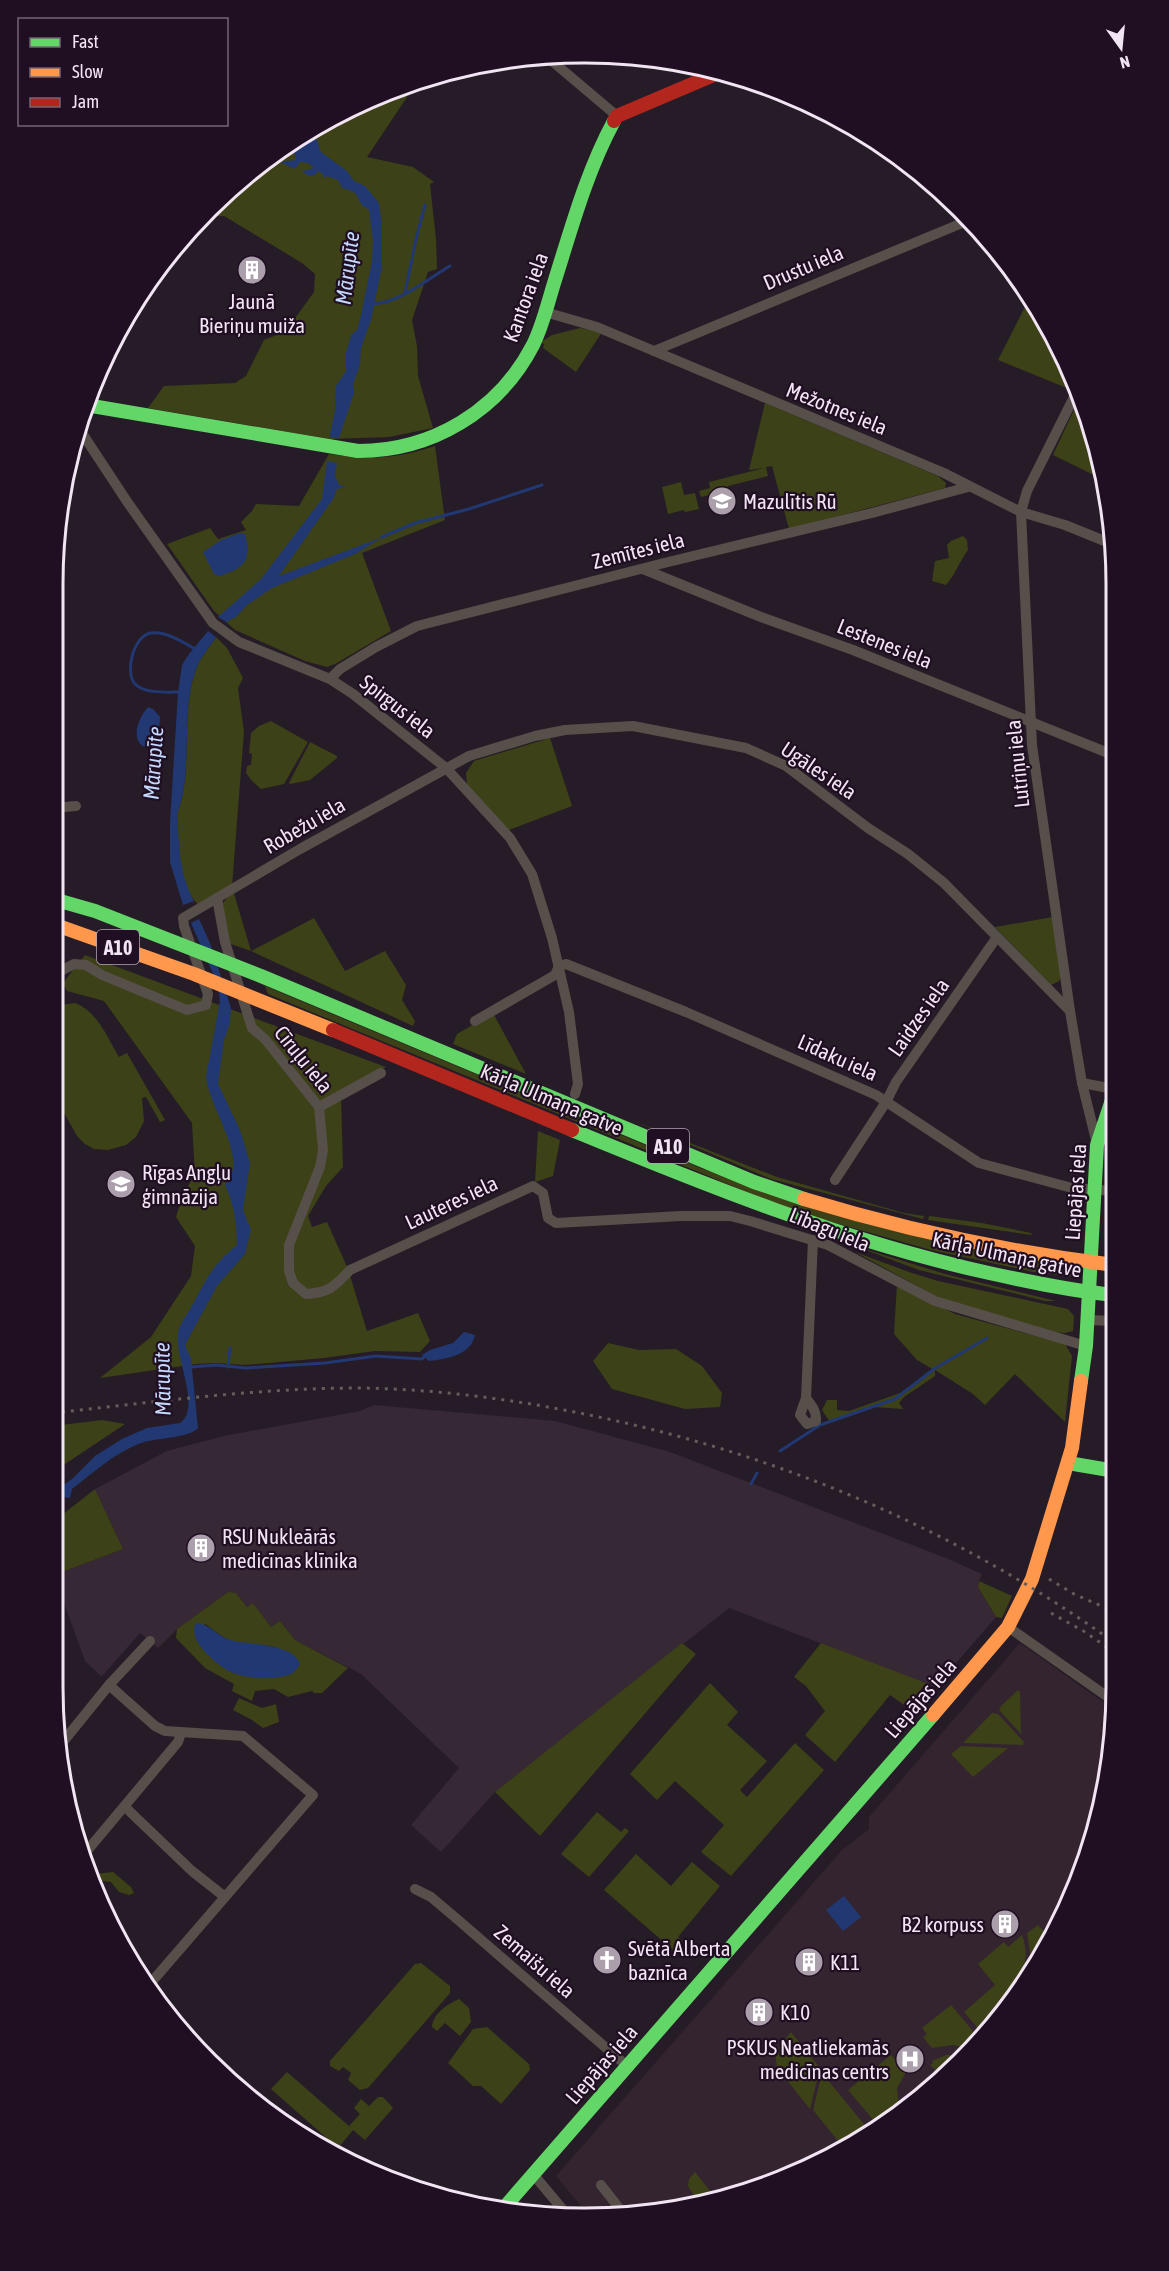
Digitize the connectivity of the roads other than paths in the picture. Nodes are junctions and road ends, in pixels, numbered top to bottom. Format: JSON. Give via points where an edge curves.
{"nodes":[{"id":1,"x":555,"y":64,"type":"edge"},
{"id":2,"x":707,"y":78,"type":"edge"},
{"id":3,"x":617,"y":116,"type":"junction"},
{"id":4,"x":960,"y":224,"type":"edge"},
{"id":5,"x":545,"y":312,"type":"junction"},
{"id":6,"x":654,"y":351,"type":"junction"},
{"id":7,"x":1072,"y":401,"type":"edge"},
{"id":8,"x":95,"y":407,"type":"edge"},
{"id":9,"x":85,"y":437,"type":"edge"},
{"id":10,"x":968,"y":487,"type":"junction"},
{"id":11,"x":1021,"y":512,"type":"junction"},
{"id":12,"x":1104,"y":541,"type":"edge"},
{"id":13,"x":643,"y":569,"type":"junction"},
{"id":14,"x":330,"y":679,"type":"junction"},
{"id":15,"x":1032,"y":724,"type":"junction"},
{"id":16,"x":1106,"y":752,"type":"edge"},
{"id":17,"x":446,"y":768,"type":"junction"},
{"id":18,"x":76,"y":806,"type":"dead end"},
{"id":19,"x":63,"y":807,"type":"edge"},
{"id":20,"x":217,"y":898,"type":"junction"},
{"id":21,"x":63,"y":902,"type":"edge"},
{"id":22,"x":63,"y":927,"type":"edge"},
{"id":23,"x":997,"y":938,"type":"junction"},
{"id":24,"x":559,"y":966,"type":"junction"},
{"id":25,"x":63,"y":970,"type":"edge"},
{"id":26,"x":1070,"y":1011,"type":"junction"},
{"id":27,"x":475,"y":1021,"type":"dead end"},
{"id":28,"x":381,"y":1073,"type":"dead end"},
{"id":29,"x":1082,"y":1083,"type":"junction"},
{"id":30,"x":1106,"y":1088,"type":"edge"},
{"id":31,"x":575,"y":1094,"type":"dead end"},
{"id":32,"x":886,"y":1102,"type":"junction"},
{"id":33,"x":320,"y":1107,"type":"junction"},
{"id":34,"x":1106,"y":1118,"type":"edge"},
{"id":35,"x":1097,"y":1144,"type":"junction"},
{"id":36,"x":835,"y":1180,"type":"dead end"},
{"id":37,"x":1095,"y":1190,"type":"junction"},
{"id":38,"x":1106,"y":1191,"type":"edge"},
{"id":39,"x":548,"y":1218,"type":"joint"},
{"id":40,"x":813,"y":1240,"type":"junction"},
{"id":41,"x":1091,"y":1262,"type":"junction"},
{"id":42,"x":1106,"y":1263,"type":"edge"},
{"id":43,"x":350,"y":1270,"type":"joint"},
{"id":44,"x":1089,"y":1293,"type":"junction"},
{"id":45,"x":1106,"y":1294,"type":"edge"},
{"id":46,"x":1087,"y":1320,"type":"junction"},
{"id":47,"x":1106,"y":1321,"type":"edge"},
{"id":48,"x":1086,"y":1346,"type":"junction"},
{"id":49,"x":806,"y":1398,"type":"dead end"},
{"id":50,"x":1068,"y":1463,"type":"junction"},
{"id":51,"x":1106,"y":1469,"type":"edge"},
{"id":52,"x":1008,"y":1627,"type":"junction"},
{"id":53,"x":150,"y":1641,"type":"dead end"},
{"id":54,"x":110,"y":1685,"type":"junction"},
{"id":55,"x":1106,"y":1696,"type":"edge"},
{"id":56,"x":181,"y":1732,"type":"junction"},
{"id":57,"x":66,"y":1739,"type":"edge"},
{"id":58,"x":125,"y":1807,"type":"junction"},
{"id":59,"x":89,"y":1848,"type":"edge"},
{"id":60,"x":415,"y":1889,"type":"dead end"},
{"id":61,"x":225,"y":1897,"type":"junction"},
{"id":62,"x":154,"y":1980,"type":"edge"},
{"id":63,"x":627,"y":2066,"type":"junction"},
{"id":64,"x":533,"y":2174,"type":"junction"},
{"id":65,"x":601,"y":2185,"type":"dead end"},
{"id":66,"x":508,"y":2203,"type":"edge"},
{"id":67,"x":561,"y":2207,"type":"edge"},
{"id":68,"x":618,"y":2207,"type":"edge"}],
"edges":[{"from":1,"to":3,"type":"street"},
{"from":2,"to":3,"type":"main road"},
{"from":3,"to":5,"type":"main road","name":"Kantora iela","via":[[592,165]]},
{"from":4,"to":6,"type":"street","name":"Drustu iela"},
{"from":5,"to":6,"type":"street","name":"Mežotnes iela","via":[[597,327]]},
{"from":5,"to":8,"type":"main road","name":"Kantora iela","via":[[534,344],[514,376],[484,408],[444,434],[393,449],[338,449]]},
{"from":6,"to":10,"type":"street","name":"Mežotnes iela","via":[[944,473]]},
{"from":7,"to":11,"type":"street","name":"Lutriņu iela","via":[[1027,491]]},
{"from":9,"to":14,"type":"street","name":"Spirgus iela","via":[[213,623],[239,642]]},
{"from":10,"to":11,"type":"street","name":"Mežotnes iela"},
{"from":10,"to":13,"type":"street","name":"Zemītes iela"},
{"from":11,"to":12,"type":"street","name":"Mežotnes iela"},
{"from":11,"to":15,"type":"street","name":"Lutriņu iela"},
{"from":13,"to":14,"type":"street","name":"Zemītes iela","via":[[417,626],[376,647]]},
{"from":13,"to":15,"type":"street","name":"Lestenes iela"},
{"from":14,"to":17,"type":"street","name":"Spirgus iela","via":[[377,711]]},
{"from":15,"to":16,"type":"street","name":"Lestenes iela"},
{"from":15,"to":26,"type":"street","name":"Lutriņu iela"},
{"from":17,"to":20,"type":"street","name":"Robežu iela"},
{"from":17,"to":23,"type":"street","name":"Ugāles iela","via":[[469,756],[536,736],[596,727],[633,726],[746,748],[786,766],[908,854],[944,883]]},
{"from":17,"to":24,"type":"street","name":"Spirgus iela","via":[[520,852],[532,874]]},
{"from":18,"to":19,"type":"street"},
{"from":20,"to":25,"type":"street","name":"Robežu iela","via":[[183,918],[208,994],[206,1005],[187,1010],[86,965],[74,964]]},
{"from":20,"to":33,"type":"street","name":"Cīruļu iela","via":[[225,942],[252,1028]]},
{"from":21,"to":41,"type":"main road","name":"Kārļa Ulmaņa gatve","number":"A10","via":[[261,976],[732,1173],[804,1199],[966,1241]]},
{"from":22,"to":44,"type":"main road","name":"Kārļa Ulmaņa gatve","number":"A10","via":[[183,969],[799,1221],[959,1267]]},
{"from":23,"to":26,"type":"street","name":"Ugāles iela"},
{"from":23,"to":32,"type":"street","name":"Laidzes iela"},
{"from":24,"to":27,"type":"street","via":[[555,975]]},
{"from":24,"to":31,"type":"street","name":"Spirgus iela","via":[[578,1084]]},
{"from":24,"to":32,"type":"street","name":"Līdaku iela","via":[[566,964],[686,1012]]},
{"from":26,"to":29,"type":"street","name":"Lutriņu iela"},
{"from":28,"to":33,"type":"street"},
{"from":29,"to":30,"type":"street"},
{"from":29,"to":35,"type":"street","name":"Lutriņu iela"},
{"from":32,"to":36,"type":"street","name":"Laidzes iela"},
{"from":32,"to":37,"type":"street","name":"Līdaku iela","via":[[979,1163],[1072,1188]]},
{"from":33,"to":43,"type":"street","name":"Cīruļu iela","via":[[320,1167],[290,1245],[289,1271],[293,1283],[306,1294],[333,1287]]},
{"from":34,"to":35,"type":"main road","name":"Liepājas iela"},
{"from":35,"to":37,"type":"main road","name":"Liepājas iela"},
{"from":37,"to":38,"type":"street","name":"Līdaku iela"},
{"from":37,"to":41,"type":"main road","name":"Liepājas iela"},
{"from":39,"to":40,"type":"street","name":"Lībagu iela","via":[[556,1223],[730,1216]]},
{"from":39,"to":43,"type":"street","name":"Lauteres iela","via":[[543,1193],[532,1186]]},
{"from":40,"to":48,"type":"street","name":"Lībagu iela","via":[[876,1268],[934,1301]]},
{"from":40,"to":49,"type":"street"},
{"from":41,"to":42,"type":"main road","name":"Kārļa Ulmaņa gatve","number":"A10"},
{"from":41,"to":44,"type":"main road","name":"Liepājas iela"},
{"from":44,"to":45,"type":"main road","name":"Kārļa Ulmaņa gatve","number":"A10"},
{"from":44,"to":46,"type":"main road","name":"Liepājas iela"},
{"from":46,"to":47,"type":"street"},
{"from":46,"to":48,"type":"main road","name":"Liepājas iela"},
{"from":48,"to":50,"type":"main road","name":"Liepājas iela"},
{"from":50,"to":51,"type":"main road"},
{"from":50,"to":52,"type":"main road","name":"Liepājas iela","via":[[1035,1571]]},
{"from":52,"to":55,"type":"street"},
{"from":52,"to":63,"type":"main road","name":"Liepājas iela"},
{"from":53,"to":54,"type":"street"},
{"from":54,"to":56,"type":"street","via":[[155,1726]]},
{"from":54,"to":57,"type":"street"},
{"from":56,"to":58,"type":"street","via":[[178,1743]]},
{"from":56,"to":61,"type":"street","via":[[243,1736],[313,1795]]},
{"from":58,"to":59,"type":"street"},
{"from":58,"to":61,"type":"street"},
{"from":60,"to":63,"type":"street","name":"Zemaišu iela","via":[[457,1919]]},
{"from":61,"to":62,"type":"street"},
{"from":63,"to":64,"type":"main road","name":"Liepājas iela"},
{"from":64,"to":66,"type":"main road","name":"Liepājas iela"},
{"from":64,"to":67,"type":"street"},
{"from":65,"to":68,"type":"street"}]}
